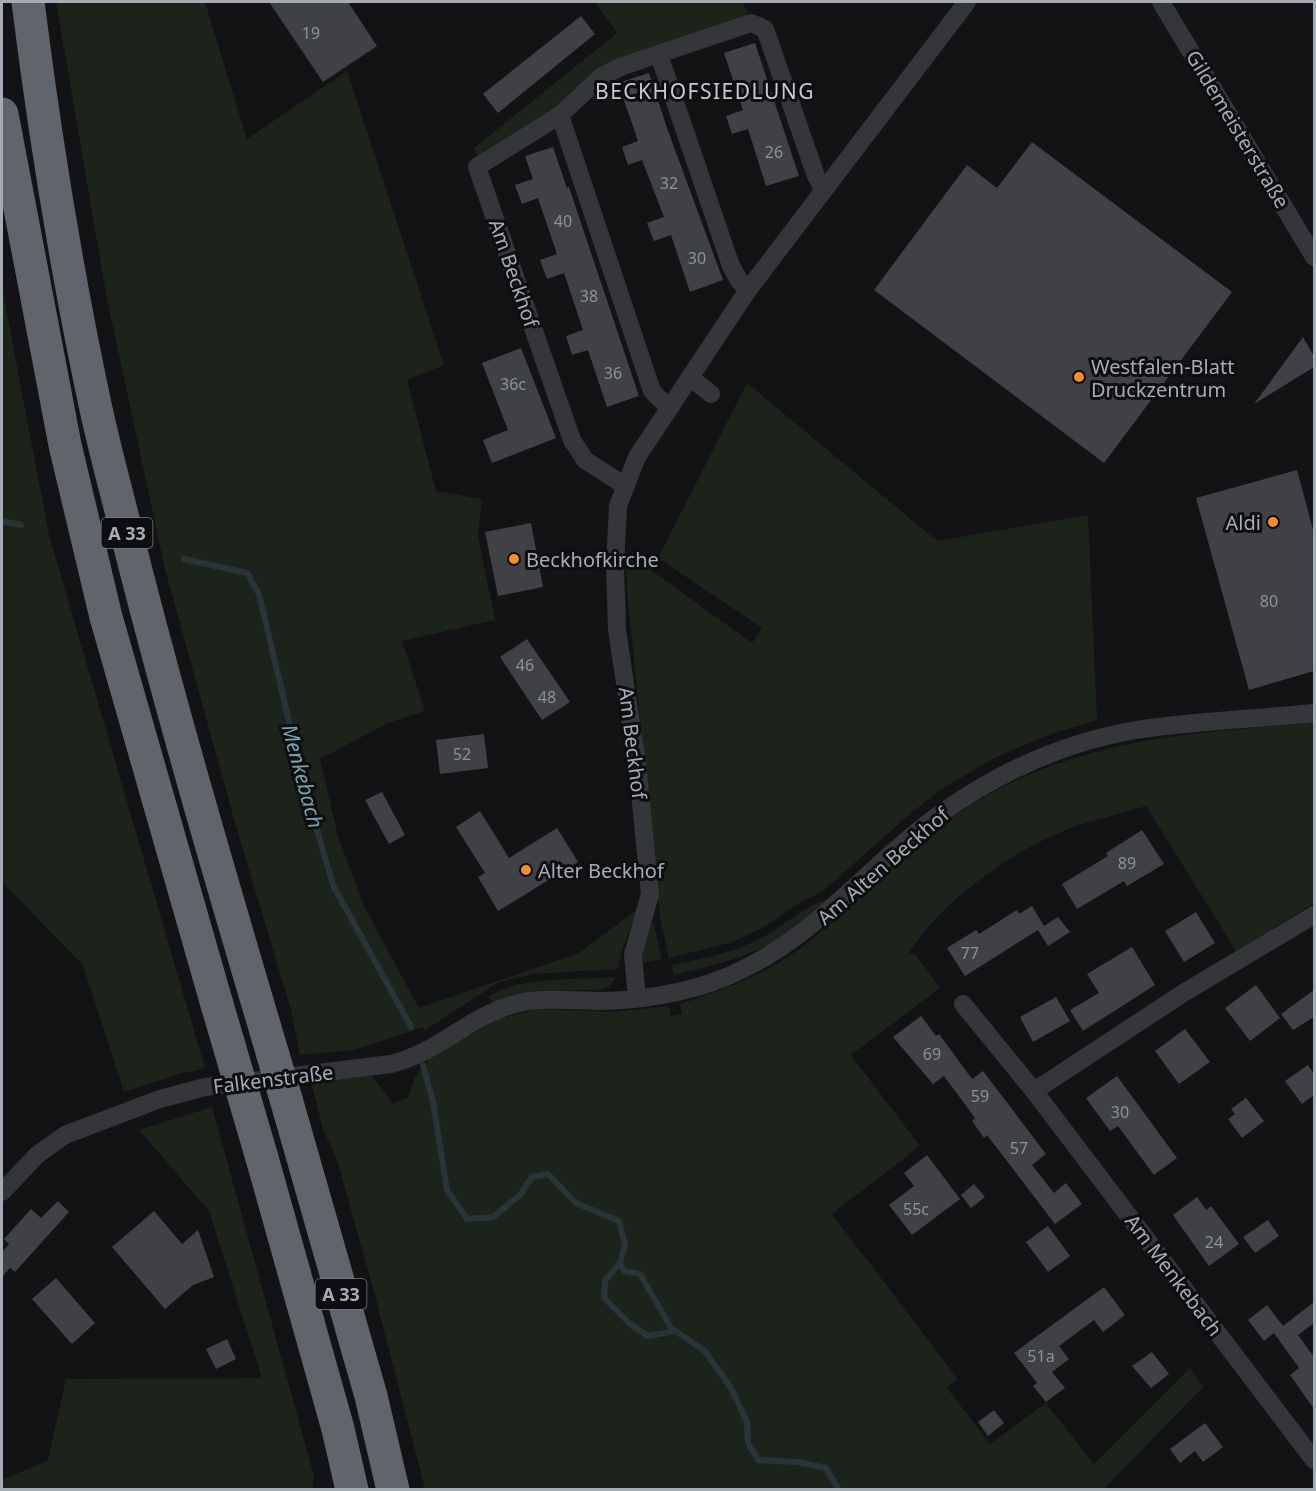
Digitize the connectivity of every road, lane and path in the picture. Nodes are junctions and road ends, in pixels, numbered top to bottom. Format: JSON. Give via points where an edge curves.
{"nodes":[{"id":1,"x":28,"y":2,"type":"edge"},
{"id":2,"x":967,"y":2,"type":"edge"},
{"id":3,"x":1161,"y":2,"type":"edge"},
{"id":4,"x":659,"y":55,"type":"junction"},
{"id":5,"x":2,"y":114,"type":"edge"},
{"id":6,"x":560,"y":115,"type":"junction"},
{"id":7,"x":823,"y":189,"type":"junction"},
{"id":8,"x":1314,"y":257,"type":"edge"},
{"id":9,"x":748,"y":290,"type":"junction"},
{"id":10,"x":690,"y":377,"type":"junction"},
{"id":11,"x":711,"y":394,"type":"dead end"},
{"id":12,"x":669,"y":408,"type":"junction"},
{"id":13,"x":624,"y":485,"type":"junction"},
{"id":14,"x":1314,"y":713,"type":"edge"},
{"id":15,"x":1314,"y":915,"type":"edge"},
{"id":16,"x":559,"y":998,"type":"joint"},
{"id":17,"x":637,"y":999,"type":"junction"},
{"id":18,"x":963,"y":1004,"type":"dead end"},
{"id":19,"x":1034,"y":1091,"type":"junction"},
{"id":20,"x":2,"y":1192,"type":"edge"},
{"id":21,"x":1314,"y":1460,"type":"edge"},
{"id":22,"x":352,"y":1490,"type":"edge"},
{"id":23,"x":393,"y":1490,"type":"edge"}],
"edges":[{"from":1,"to":23,"type":"highway","number":"A 33","bridge":true,"via":[[63,241],[96,411],[198,800],[371,1396]]},
{"from":2,"to":7,"type":"street","name":"Am Beckhof"},
{"from":3,"to":8,"type":"street","name":"Gildemeisterstraße"},
{"from":4,"to":6,"type":"street","name":"Am Beckhof","via":[[602,76]]},
{"from":4,"to":7,"type":"street","name":"Am Beckhof","via":[[751,23],[765,29]]},
{"from":4,"to":9,"type":"street","via":[[731,266]]},
{"from":5,"to":22,"type":"highway","number":"A 33","bridge":true,"via":[[31,277],[109,628],[262,1158]]},
{"from":6,"to":12,"type":"street","via":[[652,391]]},
{"from":6,"to":13,"type":"street","name":"Am Beckhof","via":[[477,167],[572,440],[585,460]]},
{"from":7,"to":9,"type":"street","name":"Am Beckhof"},
{"from":9,"to":10,"type":"street","name":"Am Beckhof"},
{"from":10,"to":11,"type":"street"},
{"from":10,"to":12,"type":"street","name":"Am Beckhof"},
{"from":12,"to":13,"type":"street","name":"Am Beckhof"},
{"from":13,"to":17,"type":"street","name":"Am Beckhof","via":[[616,531],[617,630],[637,763],[650,894],[633,955]]},
{"from":14,"to":17,"type":"street","name":"Am Alten Beckhof","via":[[1136,730],[1039,758],[952,805],[891,854],[818,922],[782,948],[725,977]]},
{"from":15,"to":19,"type":"street","via":[[1185,992]]},
{"from":16,"to":17,"type":"street","name":"Am Alten Beckhof"},
{"from":16,"to":20,"type":"street","name":"Falkenstraße","via":[[494,1011],[429,1051],[400,1062],[205,1087],[102,1119],[65,1135],[37,1155]]},
{"from":18,"to":19,"type":"street","name":"Am Menkebach"},
{"from":19,"to":21,"type":"street","name":"Am Menkebach"}]}
